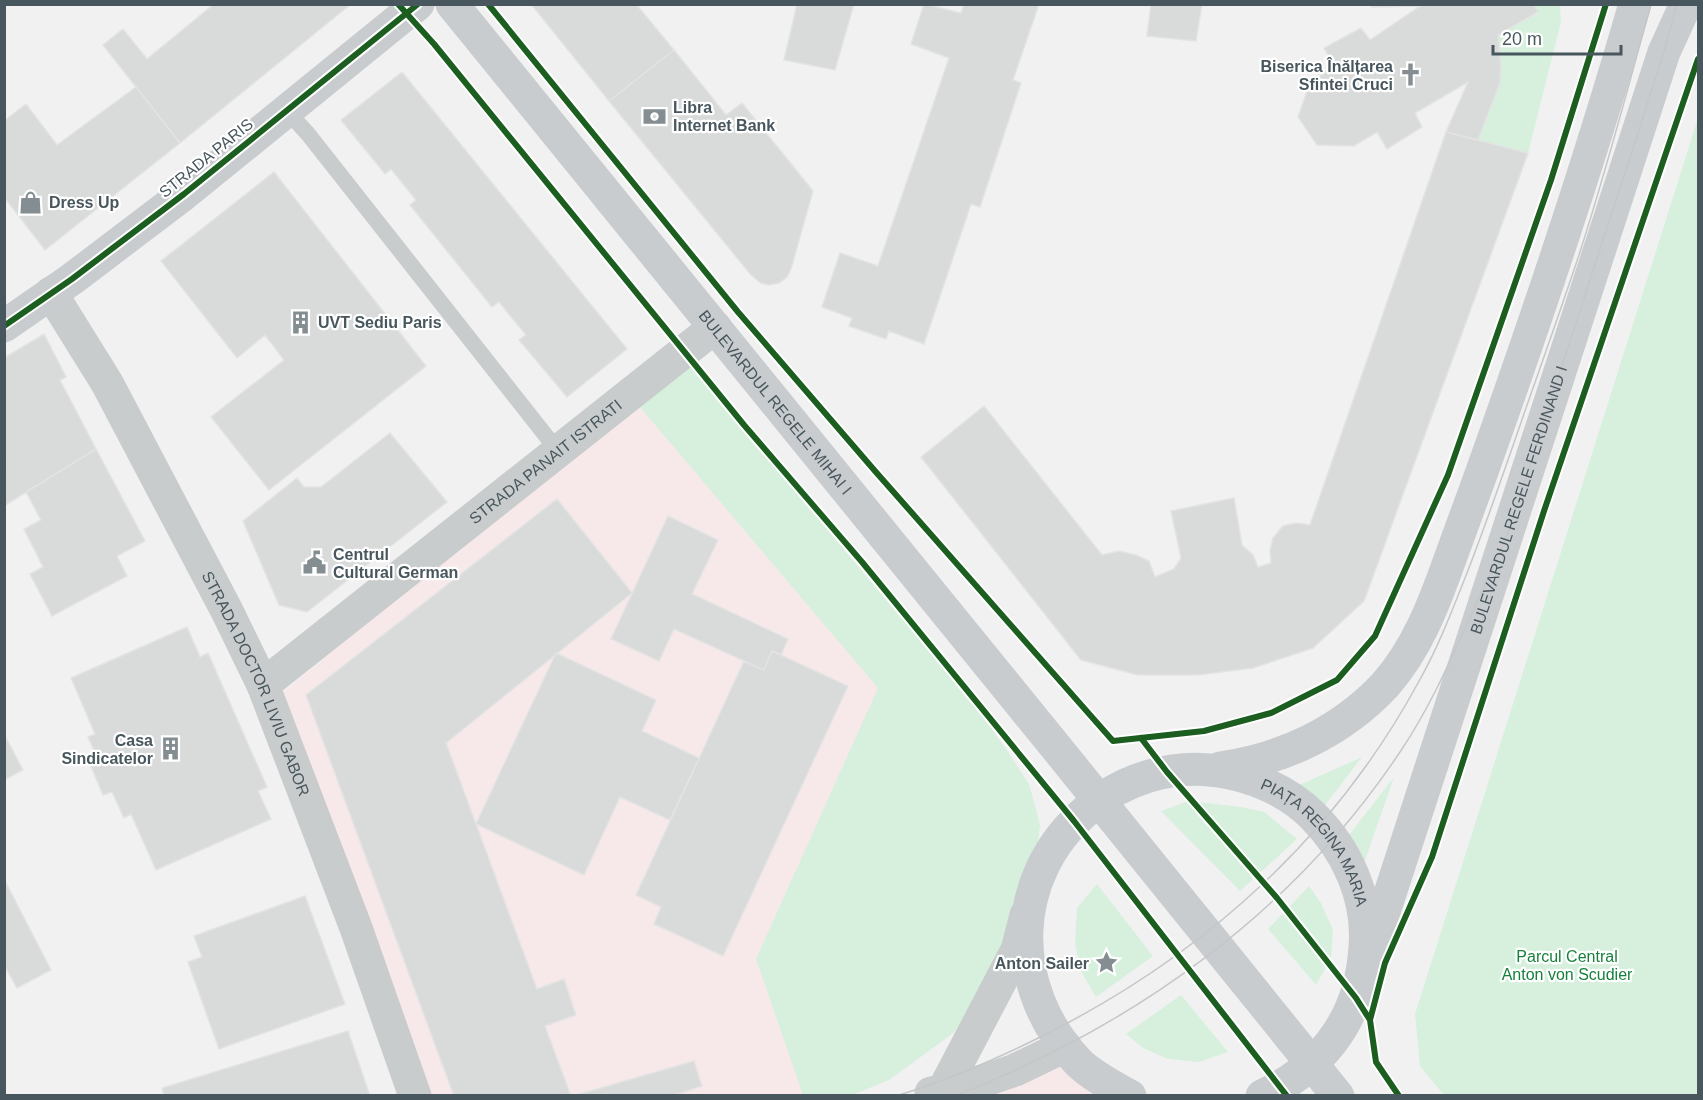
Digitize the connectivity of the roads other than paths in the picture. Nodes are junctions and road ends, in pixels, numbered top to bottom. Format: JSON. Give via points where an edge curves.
{"nodes":[{"id":1,"x":418,"y":4,"type":"edge"},
{"id":2,"x":452,"y":4,"type":"edge"},
{"id":3,"x":1635,"y":4,"type":"edge"},
{"id":4,"x":1686,"y":4,"type":"edge"},
{"id":5,"x":286,"y":111,"type":"junction"},
{"id":6,"x":51,"y":293,"type":"junction"},
{"id":7,"x":4,"y":326,"type":"edge"},
{"id":8,"x":715,"y":327,"type":"junction"},
{"id":9,"x":558,"y":451,"type":"junction"},
{"id":10,"x":263,"y":686,"type":"junction"},
{"id":11,"x":1208,"y":770,"type":"junction"},
{"id":12,"x":1099,"y":800,"type":"junction"},
{"id":13,"x":1031,"y":897,"type":"junction"},
{"id":14,"x":1356,"y":998,"type":"junction"},
{"id":15,"x":1065,"y":1046,"type":"junction"},
{"id":16,"x":1312,"y":1063,"type":"junction"},
{"id":17,"x":934,"y":1092,"type":"edge"},
{"id":18,"x":415,"y":1095,"type":"edge"},
{"id":19,"x":1130,"y":1095,"type":"edge"},
{"id":20,"x":1262,"y":1095,"type":"edge"},
{"id":21,"x":1338,"y":1095,"type":"edge"}],
"edges":[{"from":1,"to":5,"type":"main road","name":"STRADA PARIS"},
{"from":2,"to":8,"type":"main road","name":"BULEVARDUL REGELE MIHAI I"},
{"from":3,"to":11,"type":"main road","via":[[1524,355],[1434,603],[1412,648],[1385,684],[1353,715],[1313,740],[1274,756]]},
{"from":4,"to":14,"type":"main road","name":"BULEVARDUL REGELE FERDINAND I","via":[[1664,52]]},
{"from":5,"to":6,"type":"main road","name":"STRADA PARIS","via":[[184,194]]},
{"from":5,"to":9,"type":"lane"},
{"from":6,"to":7,"type":"main road","name":"STRADA PARIS"},
{"from":6,"to":10,"type":"street","name":"STRADA DOCTOR LIVIU GABOR","via":[[107,383]]},
{"from":8,"to":9,"type":"street","name":"STRADA PANAIT ISTRATI"},
{"from":8,"to":12,"type":"main road","name":"BULEVARDUL REGELE MIHAI I"},
{"from":9,"to":10,"type":"street","name":"STRADA PANAIT ISTRATI"},
{"from":10,"to":18,"type":"street","name":"STRADA DOCTOR LIVIU GABOR"},
{"from":11,"to":12,"type":"main road","name":"PIAȚA REGINA MARIA","via":[[1176,770],[1147,776]]},
{"from":11,"to":14,"type":"main road","name":"PIAȚA REGINA MARIA","via":[[1234,773],[1284,793],[1321,824],[1344,854],[1358,889],[1366,937]]},
{"from":12,"to":13,"type":"main road","name":"PIAȚA REGINA MARIA","via":[[1056,843]]},
{"from":12,"to":16,"type":"main road"},
{"from":13,"to":15,"type":"main road","name":"PIAȚA REGINA MARIA","via":[[1027,926],[1033,987],[1044,1015]]},
{"from":13,"to":17,"type":"street","via":[[1017,950]]},
{"from":14,"to":16,"type":"main road","name":"PIAȚA REGINA MARIA","via":[[1341,1029]]},
{"from":15,"to":17,"type":"street","via":[[1015,1070]]},
{"from":15,"to":19,"type":"main road","name":"PIAȚA REGINA MARIA","via":[[1104,1082]]},
{"from":16,"to":20,"type":"main road","name":"PIAȚA REGINA MARIA","via":[[1288,1082]]},
{"from":16,"to":21,"type":"main road"}]}
